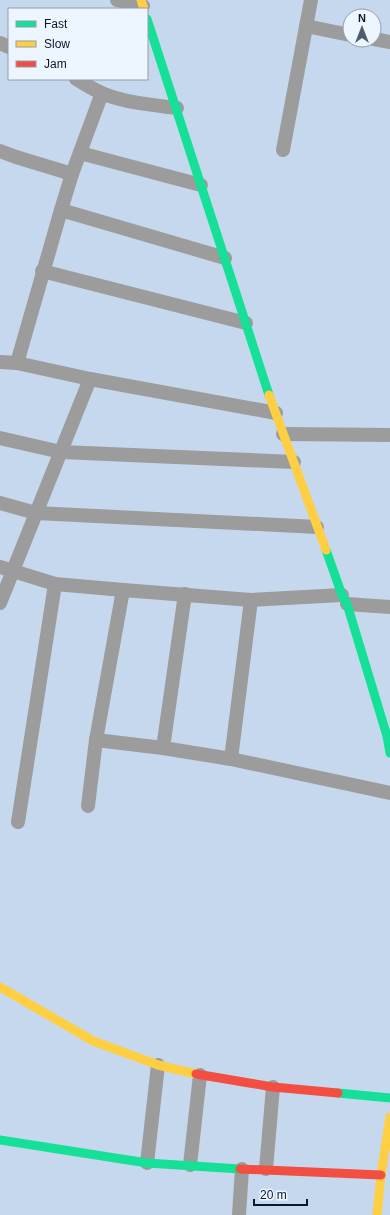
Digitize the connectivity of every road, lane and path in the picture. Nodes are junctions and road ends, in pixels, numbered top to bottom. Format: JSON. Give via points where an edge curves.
{"nodes":[{"id":1,"x":117,"y":0,"type":"edge"},
{"id":2,"x":311,"y":0,"type":"edge"},
{"id":3,"x":144,"y":8,"type":"edge"},
{"id":4,"x":148,"y":20,"type":"edge"},
{"id":5,"x":306,"y":26,"type":"junction"},
{"id":6,"x":342,"y":33,"type":"edge"},
{"id":7,"x":78,"y":80,"type":"edge"},
{"id":8,"x":102,"y":93,"type":"junction"},
{"id":9,"x":177,"y":108,"type":"junction"},
{"id":10,"x":283,"y":150,"type":"dead end"},
{"id":11,"x":0,"y":151,"type":"edge"},
{"id":12,"x":80,"y":153,"type":"junction"},
{"id":13,"x":72,"y":174,"type":"junction"},
{"id":14,"x":201,"y":185,"type":"junction"},
{"id":15,"x":61,"y":210,"type":"junction"},
{"id":16,"x":225,"y":258,"type":"junction"},
{"id":17,"x":42,"y":272,"type":"junction"},
{"id":18,"x":246,"y":323,"type":"junction"},
{"id":19,"x":0,"y":362,"type":"edge"},
{"id":20,"x":17,"y":363,"type":"junction"},
{"id":21,"x":90,"y":379,"type":"junction"},
{"id":22,"x":276,"y":413,"type":"junction"},
{"id":23,"x":283,"y":434,"type":"junction"},
{"id":24,"x":390,"y":435,"type":"edge"},
{"id":25,"x":0,"y":438,"type":"edge"},
{"id":26,"x":61,"y":452,"type":"junction"},
{"id":27,"x":294,"y":462,"type":"junction"},
{"id":28,"x":0,"y":503,"type":"edge"},
{"id":29,"x":36,"y":513,"type":"junction"},
{"id":30,"x":317,"y":527,"type":"junction"},
{"id":31,"x":6,"y":569,"type":"edge"},
{"id":32,"x":55,"y":584,"type":"junction"},
{"id":33,"x":123,"y":590,"type":"junction"},
{"id":34,"x":185,"y":594,"type":"junction"},
{"id":35,"x":345,"y":599,"type":"junction"},
{"id":36,"x":251,"y":600,"type":"junction"},
{"id":37,"x":0,"y":603,"type":"edge"},
{"id":38,"x":390,"y":607,"type":"edge"},
{"id":39,"x":389,"y":736,"type":"edge"},
{"id":40,"x":96,"y":740,"type":"junction"},
{"id":41,"x":163,"y":748,"type":"junction"},
{"id":42,"x":390,"y":753,"type":"edge"},
{"id":43,"x":231,"y":759,"type":"junction"},
{"id":44,"x":390,"y":793,"type":"edge"},
{"id":45,"x":88,"y":806,"type":"dead end"},
{"id":46,"x":18,"y":822,"type":"dead end"},
{"id":47,"x":0,"y":988,"type":"edge"},
{"id":48,"x":158,"y":1065,"type":"junction"},
{"id":49,"x":200,"y":1075,"type":"junction"},
{"id":50,"x":273,"y":1087,"type":"junction"},
{"id":51,"x":390,"y":1098,"type":"edge"},
{"id":52,"x":390,"y":1117,"type":"edge"},
{"id":53,"x":0,"y":1140,"type":"edge"},
{"id":54,"x":147,"y":1163,"type":"junction"},
{"id":55,"x":190,"y":1165,"type":"junction"},
{"id":56,"x":242,"y":1169,"type":"junction"},
{"id":57,"x":266,"y":1169,"type":"junction"},
{"id":58,"x":381,"y":1175,"type":"junction"},
{"id":59,"x":239,"y":1215,"type":"edge"},
{"id":60,"x":377,"y":1215,"type":"edge"}],
"edges":[{"from":1,"to":3,"type":"street"},
{"from":2,"to":5,"type":"street"},
{"from":4,"to":9,"type":"street"},
{"from":5,"to":6,"type":"street"},
{"from":5,"to":10,"type":"street"},
{"from":7,"to":8,"type":"street"},
{"from":8,"to":9,"type":"street","via":[[142,104]]},
{"from":8,"to":12,"type":"street"},
{"from":9,"to":14,"type":"street"},
{"from":11,"to":13,"type":"street"},
{"from":12,"to":13,"type":"street"},
{"from":12,"to":14,"type":"street"},
{"from":13,"to":15,"type":"street"},
{"from":14,"to":16,"type":"street"},
{"from":15,"to":16,"type":"street"},
{"from":15,"to":17,"type":"street"},
{"from":16,"to":18,"type":"street"},
{"from":17,"to":18,"type":"street"},
{"from":17,"to":20,"type":"street"},
{"from":18,"to":22,"type":"street"},
{"from":19,"to":20,"type":"street"},
{"from":20,"to":21,"type":"street"},
{"from":21,"to":22,"type":"street"},
{"from":21,"to":26,"type":"street"},
{"from":22,"to":23,"type":"street"},
{"from":23,"to":24,"type":"street"},
{"from":23,"to":27,"type":"street"},
{"from":25,"to":26,"type":"street"},
{"from":26,"to":27,"type":"street"},
{"from":26,"to":29,"type":"street"},
{"from":27,"to":30,"type":"street"},
{"from":28,"to":29,"type":"street"},
{"from":29,"to":30,"type":"street"},
{"from":29,"to":31,"type":"street"},
{"from":30,"to":35,"type":"street"},
{"from":31,"to":32,"type":"street"},
{"from":31,"to":37,"type":"street"},
{"from":32,"to":33,"type":"street"},
{"from":32,"to":46,"type":"street"},
{"from":33,"to":34,"type":"street"},
{"from":33,"to":40,"type":"street"},
{"from":34,"to":36,"type":"street"},
{"from":34,"to":41,"type":"street"},
{"from":35,"to":36,"type":"street"},
{"from":35,"to":38,"type":"street"},
{"from":35,"to":39,"type":"street"},
{"from":36,"to":43,"type":"street"},
{"from":39,"to":42,"type":"street"},
{"from":40,"to":41,"type":"street"},
{"from":40,"to":45,"type":"street"},
{"from":41,"to":43,"type":"street"},
{"from":43,"to":44,"type":"street"},
{"from":47,"to":48,"type":"street","via":[[93,1041]]},
{"from":48,"to":49,"type":"street"},
{"from":48,"to":54,"type":"street"},
{"from":49,"to":50,"type":"street"},
{"from":49,"to":55,"type":"street"},
{"from":50,"to":51,"type":"street"},
{"from":50,"to":57,"type":"street"},
{"from":52,"to":58,"type":"street"},
{"from":53,"to":54,"type":"street"},
{"from":54,"to":55,"type":"street"},
{"from":55,"to":56,"type":"street"},
{"from":56,"to":57,"type":"street"},
{"from":56,"to":59,"type":"street"},
{"from":57,"to":58,"type":"street"},
{"from":58,"to":60,"type":"street"}]}
